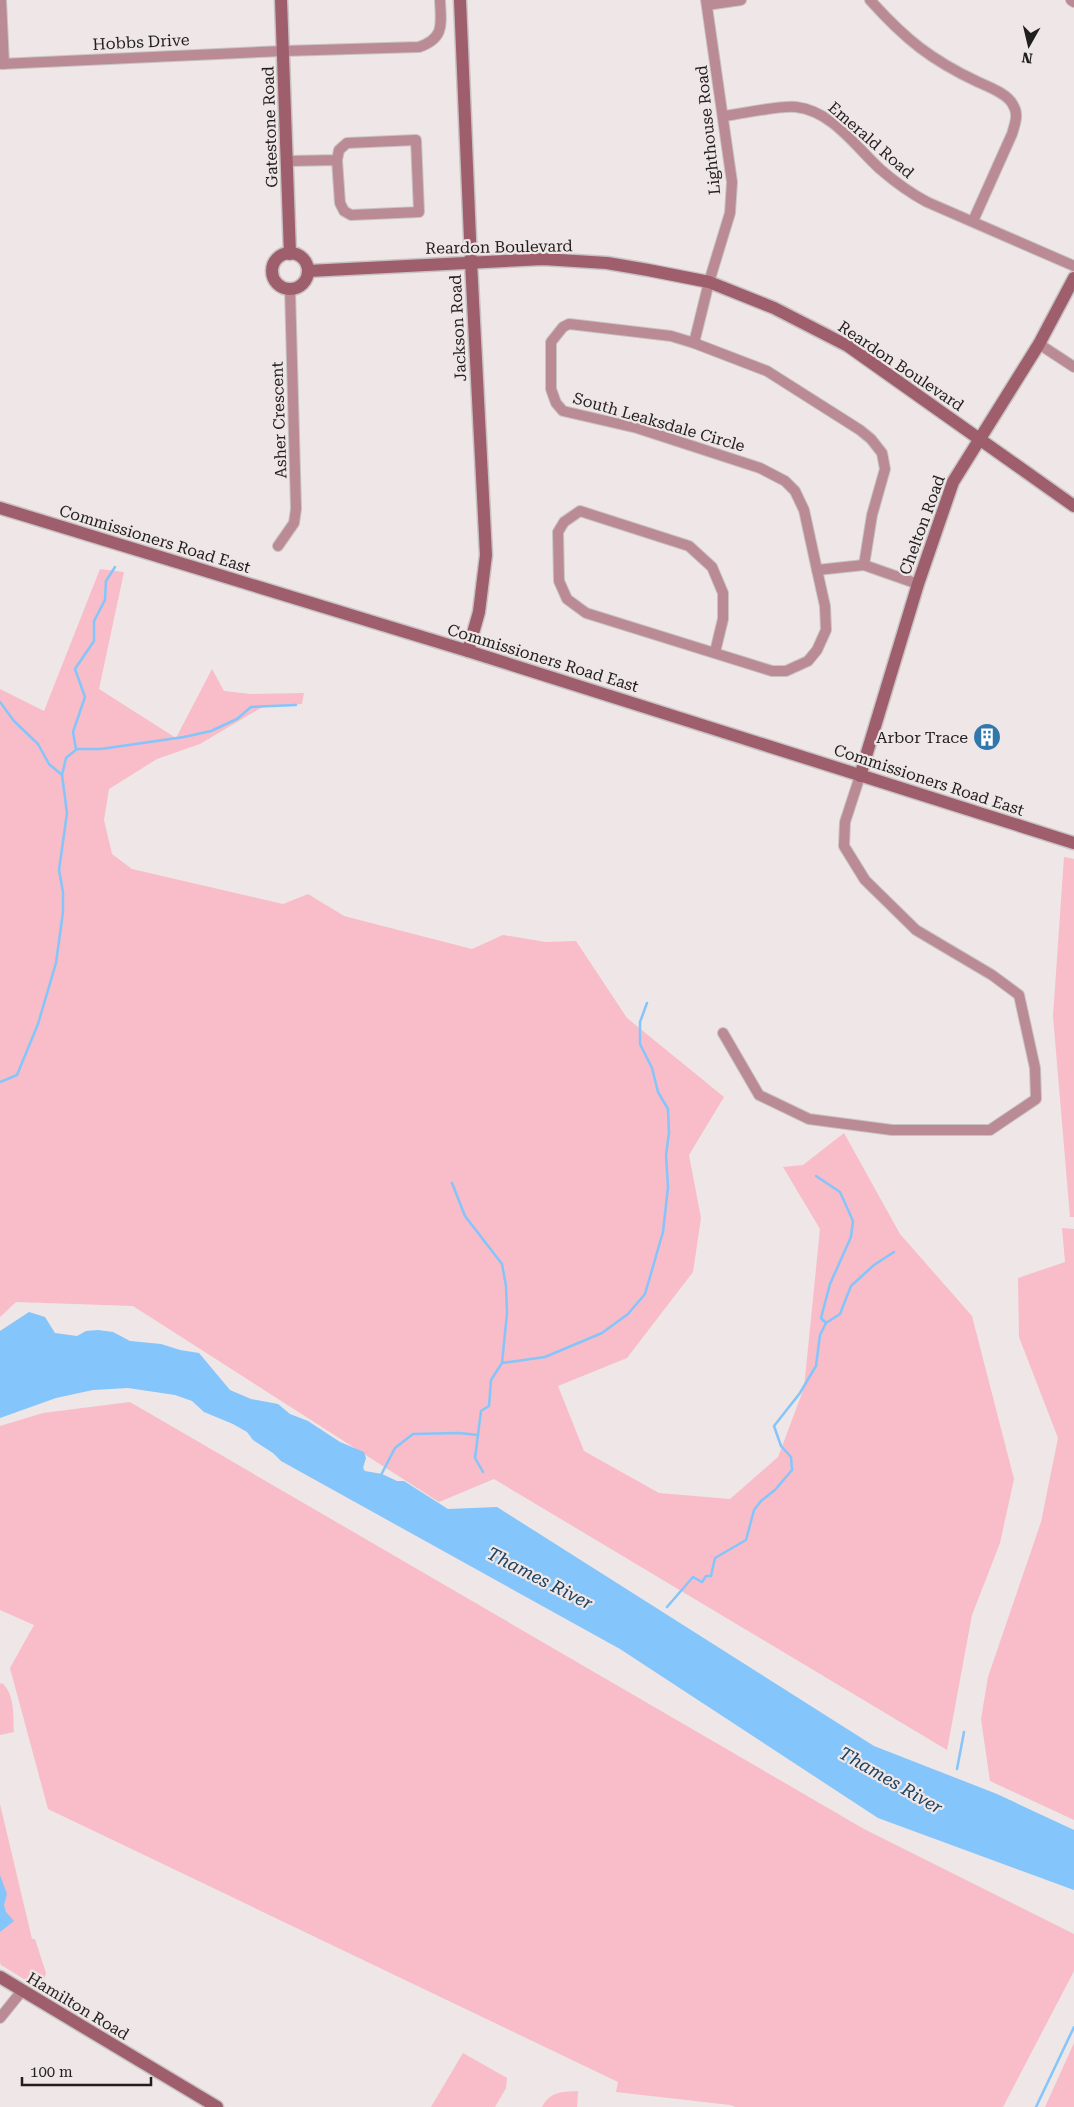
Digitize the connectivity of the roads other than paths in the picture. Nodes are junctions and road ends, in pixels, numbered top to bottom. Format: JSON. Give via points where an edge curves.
{"nodes":[{"id":1,"x":1,"y":0,"type":"edge"},
{"id":2,"x":281,"y":0,"type":"edge"},
{"id":3,"x":440,"y":0,"type":"edge"},
{"id":4,"x":460,"y":0,"type":"edge"},
{"id":5,"x":741,"y":0,"type":"edge"},
{"id":6,"x":870,"y":0,"type":"edge"},
{"id":7,"x":1071,"y":0,"type":"edge"},
{"id":8,"x":1074,"y":2,"type":"edge"},
{"id":9,"x":706,"y":3,"type":"edge"},
{"id":10,"x":284,"y":51,"type":"junction"},
{"id":11,"x":2,"y":64,"type":"edge"},
{"id":12,"x":724,"y":116,"type":"junction"},
{"id":13,"x":337,"y":160,"type":"junction"},
{"id":14,"x":288,"y":161,"type":"junction"},
{"id":15,"x":973,"y":221,"type":"junction"},
{"id":16,"x":290,"y":254,"type":"junction"},
{"id":17,"x":471,"y":262,"type":"junction"},
{"id":18,"x":1074,"y":266,"type":"edge"},
{"id":19,"x":308,"y":270,"type":"junction"},
{"id":20,"x":1074,"y":278,"type":"edge"},
{"id":21,"x":708,"y":282,"type":"junction"},
{"id":22,"x":290,"y":289,"type":"junction"},
{"id":23,"x":694,"y":343,"type":"junction"},
{"id":24,"x":1039,"y":344,"type":"junction"},
{"id":25,"x":1074,"y":367,"type":"edge"},
{"id":26,"x":978,"y":440,"type":"junction"},
{"id":27,"x":1074,"y":506,"type":"edge"},
{"id":28,"x":0,"y":508,"type":"edge"},
{"id":29,"x":278,"y":546,"type":"dead end"},
{"id":30,"x":864,"y":564,"type":"junction"},
{"id":31,"x":817,"y":570,"type":"junction"},
{"id":32,"x":918,"y":584,"type":"junction"},
{"id":33,"x":468,"y":651,"type":"junction"},
{"id":34,"x":715,"y":652,"type":"junction"},
{"id":35,"x":860,"y":776,"type":"junction"},
{"id":36,"x":1074,"y":843,"type":"edge"},
{"id":37,"x":723,"y":1033,"type":"dead end"},
{"id":38,"x":0,"y":1978,"type":"edge"},
{"id":39,"x":21,"y":1992,"type":"junction"},
{"id":40,"x":0,"y":2018,"type":"edge"},
{"id":41,"x":217,"y":2107,"type":"edge"}],
"edges":[{"from":1,"to":11,"type":"street"},
{"from":2,"to":10,"type":"main road","name":"Gatestone Road"},
{"from":3,"to":10,"type":"street","name":"Hobbs Drive","via":[[441,25],[438,33],[431,43],[419,47]]},
{"from":4,"to":17,"type":"main road","name":"Jackson Road"},
{"from":5,"to":9,"type":"street"},
{"from":6,"to":15,"type":"street","via":[[896,30],[929,56],[1000,93],[1013,104],[1017,119],[1012,134]]},
{"from":7,"to":8,"type":"street"},
{"from":9,"to":12,"type":"street","name":"Lighthouse Road"},
{"from":10,"to":11,"type":"street","name":"Hobbs Drive"},
{"from":10,"to":14,"type":"main road","name":"Gatestone Road"},
{"from":12,"to":15,"type":"street","name":"Emerald Road","via":[[794,107],[817,111],[907,191]]},
{"from":12,"to":21,"type":"street","name":"Lighthouse Road","via":[[732,182],[730,213]]},
{"from":13,"to":13,"type":"street","via":[[339,150],[347,143],[416,140],[419,212],[351,215],[344,211],[340,203]]},
{"from":13,"to":14,"type":"street"},
{"from":14,"to":16,"type":"main road","name":"Gatestone Road"},
{"from":15,"to":18,"type":"street","name":"Emerald Road"},
{"from":16,"to":19,"type":"main road","via":[[296,254],[304,261]]},
{"from":16,"to":22,"type":"main road","via":[[277,259],[272,272],[276,282]]},
{"from":17,"to":19,"type":"main road","name":"Reardon Boulevard"},
{"from":17,"to":21,"type":"main road","name":"Reardon Boulevard","via":[[543,259],[606,263]]},
{"from":17,"to":33,"type":"main road","name":"Jackson Road","via":[[486,555],[479,612]]},
{"from":19,"to":22,"type":"main road","via":[[303,284]]},
{"from":20,"to":24,"type":"main road","name":"Chelton Road"},
{"from":21,"to":23,"type":"street","name":"Lighthouse Road"},
{"from":21,"to":26,"type":"main road","name":"Reardon Boulevard","via":[[774,308],[848,346]]},
{"from":22,"to":29,"type":"street","name":"Asher Crescent","via":[[296,509],[294,523]]},
{"from":23,"to":30,"type":"street","name":"South Leaksdale Circle","via":[[767,371],[871,438],[882,453],[885,469],[872,515]]},
{"from":23,"to":31,"type":"street","name":"South Leaksdale Circle","via":[[671,336],[569,324],[558,331],[551,342],[552,389],[556,403],[564,411],[637,428],[772,473],[785,481],[801,504]]},
{"from":24,"to":25,"type":"street"},
{"from":24,"to":26,"type":"main road","name":"Chelton Road"},
{"from":26,"to":27,"type":"main road","name":"Reardon Boulevard"},
{"from":26,"to":32,"type":"main road","name":"Chelton Road","via":[[953,482]]},
{"from":28,"to":33,"type":"main road","name":"Commissioners Road East"},
{"from":30,"to":31,"type":"street"},
{"from":30,"to":32,"type":"street"},
{"from":31,"to":34,"type":"street","via":[[825,606],[826,630],[808,661],[786,671],[772,671]]},
{"from":32,"to":35,"type":"main road","name":"Chelton Road"},
{"from":33,"to":35,"type":"main road","name":"Commissioners Road East"},
{"from":34,"to":34,"type":"street","via":[[586,613],[567,599],[558,580],[558,532],[564,522],[580,511],[689,546],[712,567],[722,593],[723,619]]},
{"from":35,"to":36,"type":"main road","name":"Commissioners Road East"},
{"from":35,"to":37,"type":"street","via":[[845,822],[844,846],[866,880],[916,930],[992,975],[1019,995],[1036,1068],[1036,1099],[990,1130],[892,1130],[809,1119],[759,1096]]},
{"from":38,"to":39,"type":"main road","name":"Hamilton Road"},
{"from":39,"to":40,"type":"street"},
{"from":39,"to":41,"type":"main road","name":"Hamilton Road"}]}
